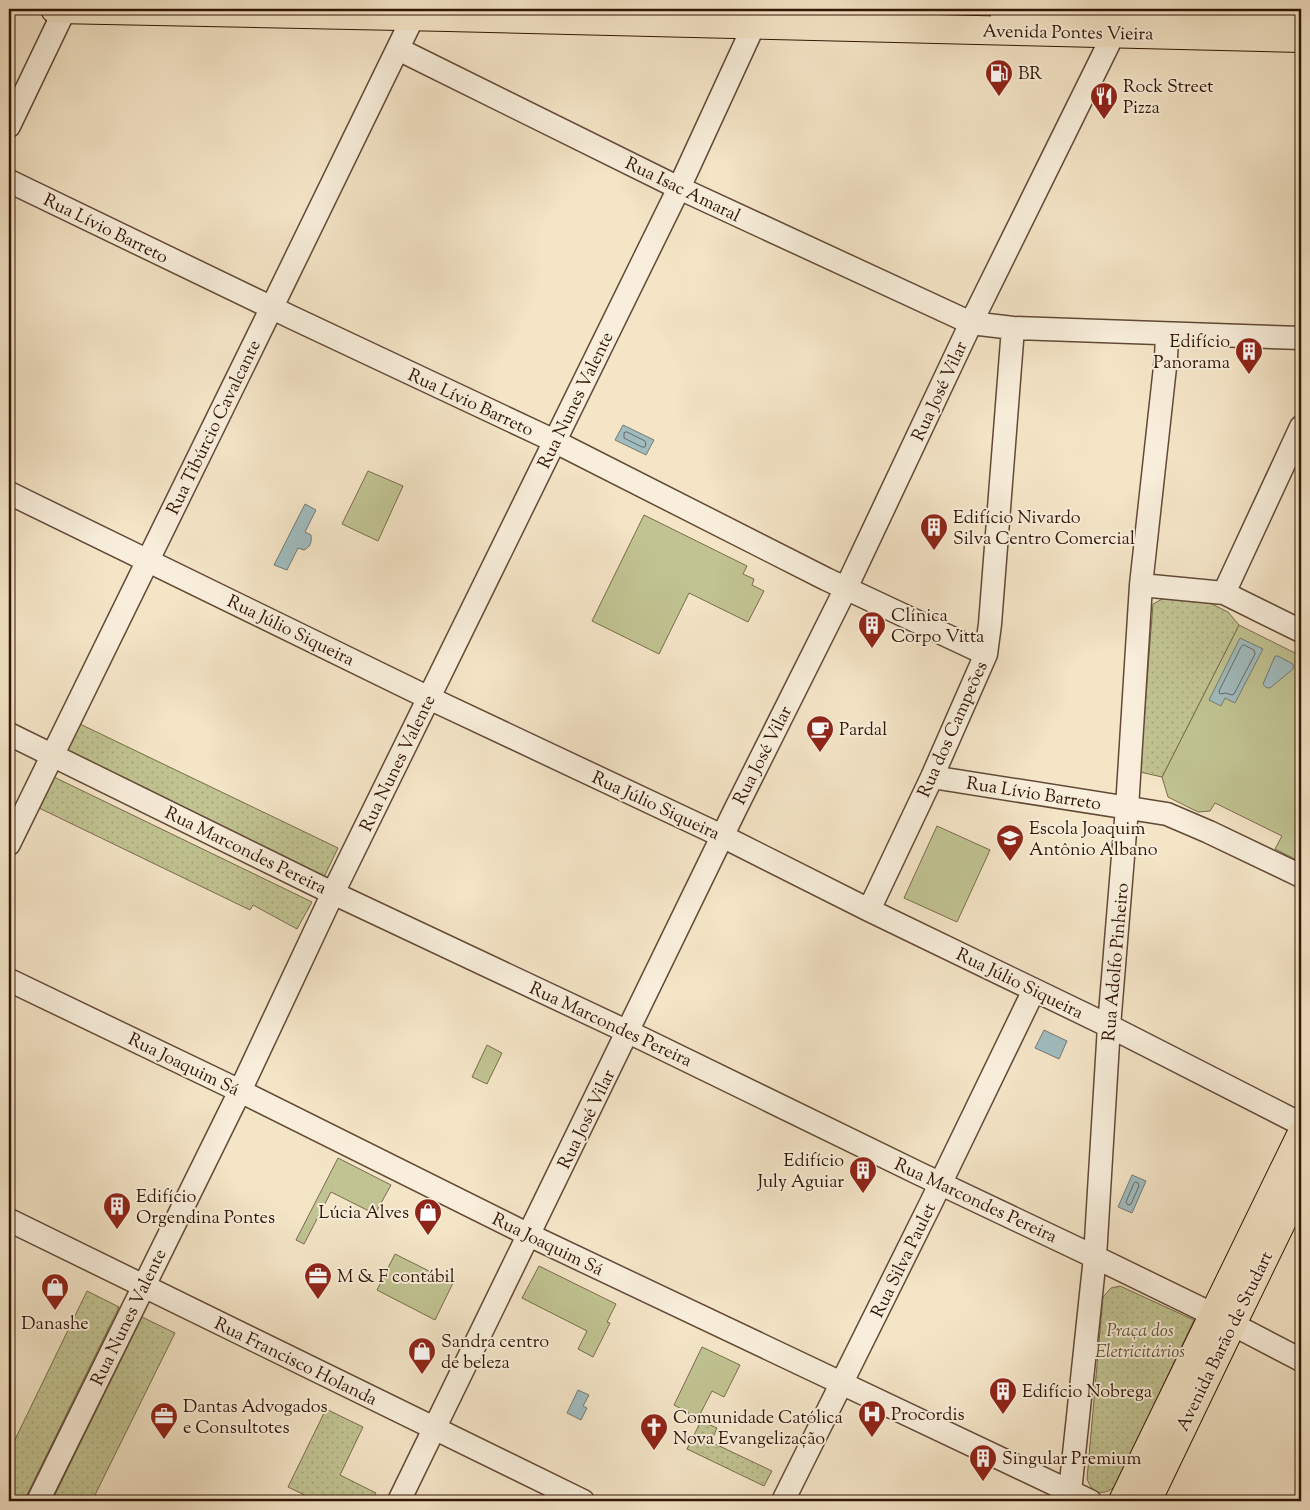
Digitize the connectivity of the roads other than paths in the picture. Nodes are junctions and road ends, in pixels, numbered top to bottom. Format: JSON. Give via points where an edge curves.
{"nodes":[{"id":1,"x":55,"y":9,"type":"edge"},
{"id":2,"x":65,"y":9,"type":"edge"},
{"id":3,"x":1003,"y":9,"type":"edge"},
{"id":4,"x":415,"y":12,"type":"edge"},
{"id":5,"x":1292,"y":13,"type":"edge"},
{"id":6,"x":1121,"y":18,"type":"edge"},
{"id":7,"x":754,"y":25,"type":"junction"},
{"id":8,"x":1301,"y":38,"type":"edge"},
{"id":9,"x":398,"y":49,"type":"junction"},
{"id":10,"x":9,"y":126,"type":"edge"},
{"id":11,"x":9,"y":181,"type":"edge"},
{"id":12,"x":679,"y":188,"type":"junction"},
{"id":13,"x":272,"y":307,"type":"junction"},
{"id":14,"x":971,"y":323,"type":"junction"},
{"id":15,"x":1013,"y":328,"type":"junction"},
{"id":16,"x":1167,"y":334,"type":"junction"},
{"id":17,"x":1301,"y":338,"type":"edge"},
{"id":18,"x":1301,"y":427,"type":"edge"},
{"id":19,"x":555,"y":442,"type":"junction"},
{"id":20,"x":9,"y":493,"type":"edge"},
{"id":21,"x":148,"y":560,"type":"junction"},
{"id":22,"x":1141,"y":584,"type":"junction"},
{"id":23,"x":846,"y":588,"type":"junction"},
{"id":24,"x":1224,"y":594,"type":"junction"},
{"id":25,"x":1301,"y":630,"type":"edge"},
{"id":26,"x":986,"y":654,"type":"junction"},
{"id":27,"x":429,"y":698,"type":"junction"},
{"id":28,"x":9,"y":734,"type":"edge"},
{"id":29,"x":53,"y":755,"type":"junction"},
{"id":30,"x":932,"y":777,"type":"junction"},
{"id":31,"x":1127,"y":808,"type":"junction"},
{"id":32,"x":722,"y":836,"type":"junction"},
{"id":33,"x":9,"y":844,"type":"edge"},
{"id":34,"x":1301,"y":876,"type":"edge"},
{"id":35,"x":333,"y":893,"type":"junction"},
{"id":36,"x":869,"y":910,"type":"junction"},
{"id":37,"x":9,"y":980,"type":"edge"},
{"id":38,"x":1034,"y":990,"type":"junction"},
{"id":39,"x":1109,"y":1026,"type":"junction"},
{"id":40,"x":628,"y":1032,"type":"junction"},
{"id":41,"x":240,"y":1091,"type":"junction"},
{"id":42,"x":1301,"y":1124,"type":"edge"},
{"id":43,"x":1301,"y":1135,"type":"edge"},
{"id":44,"x":1301,"y":1182,"type":"edge"},
{"id":45,"x":940,"y":1184,"type":"junction"},
{"id":46,"x":9,"y":1220,"type":"edge"},
{"id":47,"x":529,"y":1235,"type":"junction"},
{"id":48,"x":1095,"y":1257,"type":"junction"},
{"id":49,"x":143,"y":1286,"type":"junction"},
{"id":50,"x":1223,"y":1320,"type":"junction"},
{"id":51,"x":1301,"y":1360,"type":"edge"},
{"id":52,"x":842,"y":1383,"type":"junction"},
{"id":53,"x":435,"y":1429,"type":"junction"},
{"id":54,"x":1076,"y":1498,"type":"edge"},
{"id":55,"x":38,"y":1501,"type":"edge"},
{"id":56,"x":399,"y":1501,"type":"edge"},
{"id":57,"x":584,"y":1501,"type":"edge"},
{"id":58,"x":783,"y":1501,"type":"edge"},
{"id":59,"x":1123,"y":1501,"type":"edge"},
{"id":60,"x":1147,"y":1501,"type":"edge"}],
"edges":[{"from":1,"to":2,"type":"main road","name":"Avenida Pontes Vieira"},
{"from":2,"to":4,"type":"main road","name":"Avenida Pontes Vieira"},
{"from":2,"to":10,"type":"street"},
{"from":3,"to":6,"type":"main road","name":"Avenida Pontes Vieira"},
{"from":4,"to":7,"type":"main road","name":"Avenida Pontes Vieira"},
{"from":4,"to":9,"type":"street","name":"Rua Tibúrcio Cavalcante"},
{"from":5,"to":6,"type":"main road","name":"Avenida Pontes Vieira"},
{"from":6,"to":7,"type":"main road","name":"Avenida Pontes Vieira"},
{"from":6,"to":8,"type":"main road","name":"Avenida Pontes Vieira"},
{"from":6,"to":14,"type":"street","name":"Rua José Vilar"},
{"from":7,"to":12,"type":"street","name":"Rua Nunes Valente"},
{"from":9,"to":12,"type":"street","name":"Rua Isac Amaral"},
{"from":9,"to":13,"type":"street","name":"Rua Tibúrcio Cavalcante"},
{"from":11,"to":13,"type":"street","name":"Rua Lívio Barreto"},
{"from":12,"to":14,"type":"street","name":"Rua Isac Amaral"},
{"from":12,"to":19,"type":"street","name":"Rua Nunes Valente"},
{"from":13,"to":19,"type":"street","name":"Rua Lívio Barreto"},
{"from":13,"to":21,"type":"street","name":"Rua Tibúrcio Cavalcante"},
{"from":14,"to":15,"type":"street","name":"Rua Isac Amaral"},
{"from":14,"to":23,"type":"street","name":"Rua José Vilar"},
{"from":15,"to":16,"type":"street","name":"Rua Isac Amaral"},
{"from":15,"to":26,"type":"street","name":"Rua dos Campeões"},
{"from":16,"to":17,"type":"street","name":"Rua Isac Amaral"},
{"from":16,"to":22,"type":"street","name":"Rua Adolfo Pinheiro"},
{"from":18,"to":24,"type":"street"},
{"from":19,"to":23,"type":"street","name":"Rua Lívio Barreto"},
{"from":19,"to":27,"type":"street","name":"Rua Nunes Valente"},
{"from":20,"to":21,"type":"street","name":"Rua Júlio Siqueira"},
{"from":21,"to":27,"type":"street","name":"Rua Júlio Siqueira"},
{"from":21,"to":29,"type":"street","name":"Rua Tibúrcio Cavalcante"},
{"from":22,"to":24,"type":"street"},
{"from":22,"to":31,"type":"street","name":"Rua Adolfo Pinheiro"},
{"from":23,"to":26,"type":"street","name":"Rua Lívio Barreto"},
{"from":23,"to":32,"type":"street","name":"Rua José Vilar"},
{"from":24,"to":25,"type":"street"},
{"from":26,"to":30,"type":"street","name":"Rua dos Campeões"},
{"from":27,"to":32,"type":"street","name":"Rua Júlio Siqueira"},
{"from":27,"to":35,"type":"street","name":"Rua Nunes Valente"},
{"from":28,"to":29,"type":"street","name":"Rua Marcondes Pereira"},
{"from":29,"to":33,"type":"street","name":"Rua Tibúrcio Cavalcante"},
{"from":29,"to":35,"type":"street","name":"Rua Marcondes Pereira"},
{"from":30,"to":31,"type":"street","name":"Rua Lívio Barreto"},
{"from":30,"to":36,"type":"street","name":"Rua dos Campeões"},
{"from":31,"to":34,"type":"street","name":"Rua Lívio Barreto","via":[[1167,814]]},
{"from":31,"to":39,"type":"street","name":"Rua Adolfo Pinheiro"},
{"from":32,"to":36,"type":"street","name":"Rua Júlio Siqueira"},
{"from":32,"to":40,"type":"street","name":"Rua José Vilar"},
{"from":35,"to":40,"type":"street","name":"Rua Marcondes Pereira"},
{"from":35,"to":41,"type":"street","name":"Rua Nunes Valente"},
{"from":36,"to":38,"type":"street","name":"Rua Júlio Siqueira"},
{"from":37,"to":41,"type":"street","name":"Rua Joaquim Sá"},
{"from":38,"to":39,"type":"street","name":"Rua Júlio Siqueira"},
{"from":38,"to":45,"type":"street","name":"Rua Silva Paulet"},
{"from":39,"to":42,"type":"street","name":"Rua Júlio Siqueira"},
{"from":39,"to":48,"type":"street","name":"Rua Adolfo Pinheiro"},
{"from":40,"to":45,"type":"street","name":"Rua Marcondes Pereira"},
{"from":40,"to":47,"type":"street","name":"Rua José Vilar"},
{"from":41,"to":47,"type":"street","name":"Rua Joaquim Sá"},
{"from":41,"to":49,"type":"street","name":"Rua Nunes Valente"},
{"from":43,"to":50,"type":"main road","name":"Avenida Barão de Studart"},
{"from":44,"to":50,"type":"main road","name":"Avenida Barão de Studart"},
{"from":45,"to":48,"type":"street","name":"Rua Marcondes Pereira"},
{"from":45,"to":52,"type":"street","name":"Rua Silva Paulet"},
{"from":46,"to":49,"type":"street","name":"Rua Francisco Holanda"},
{"from":47,"to":52,"type":"street","name":"Rua Joaquim Sá"},
{"from":47,"to":53,"type":"street","name":"Rua José Vilar"},
{"from":48,"to":50,"type":"street","name":"Rua Marcondes Pereira"},
{"from":48,"to":54,"type":"street","name":"Rua Adolfo Pinheiro"},
{"from":49,"to":53,"type":"street","name":"Rua Francisco Holanda"},
{"from":49,"to":55,"type":"street","name":"Rua Nunes Valente"},
{"from":50,"to":51,"type":"street","name":"Rua Marcondes Pereira"},
{"from":50,"to":59,"type":"main road","name":"Avenida Barão de Studart"},
{"from":50,"to":60,"type":"main road","name":"Avenida Barão de Studart"},
{"from":52,"to":54,"type":"street","name":"Rua Joaquim Sá"},
{"from":52,"to":58,"type":"street","name":"Rua Silva Paulet"},
{"from":53,"to":56,"type":"street","name":"Rua José Vilar"},
{"from":53,"to":57,"type":"street","name":"Rua Francisco Holanda"}]}
